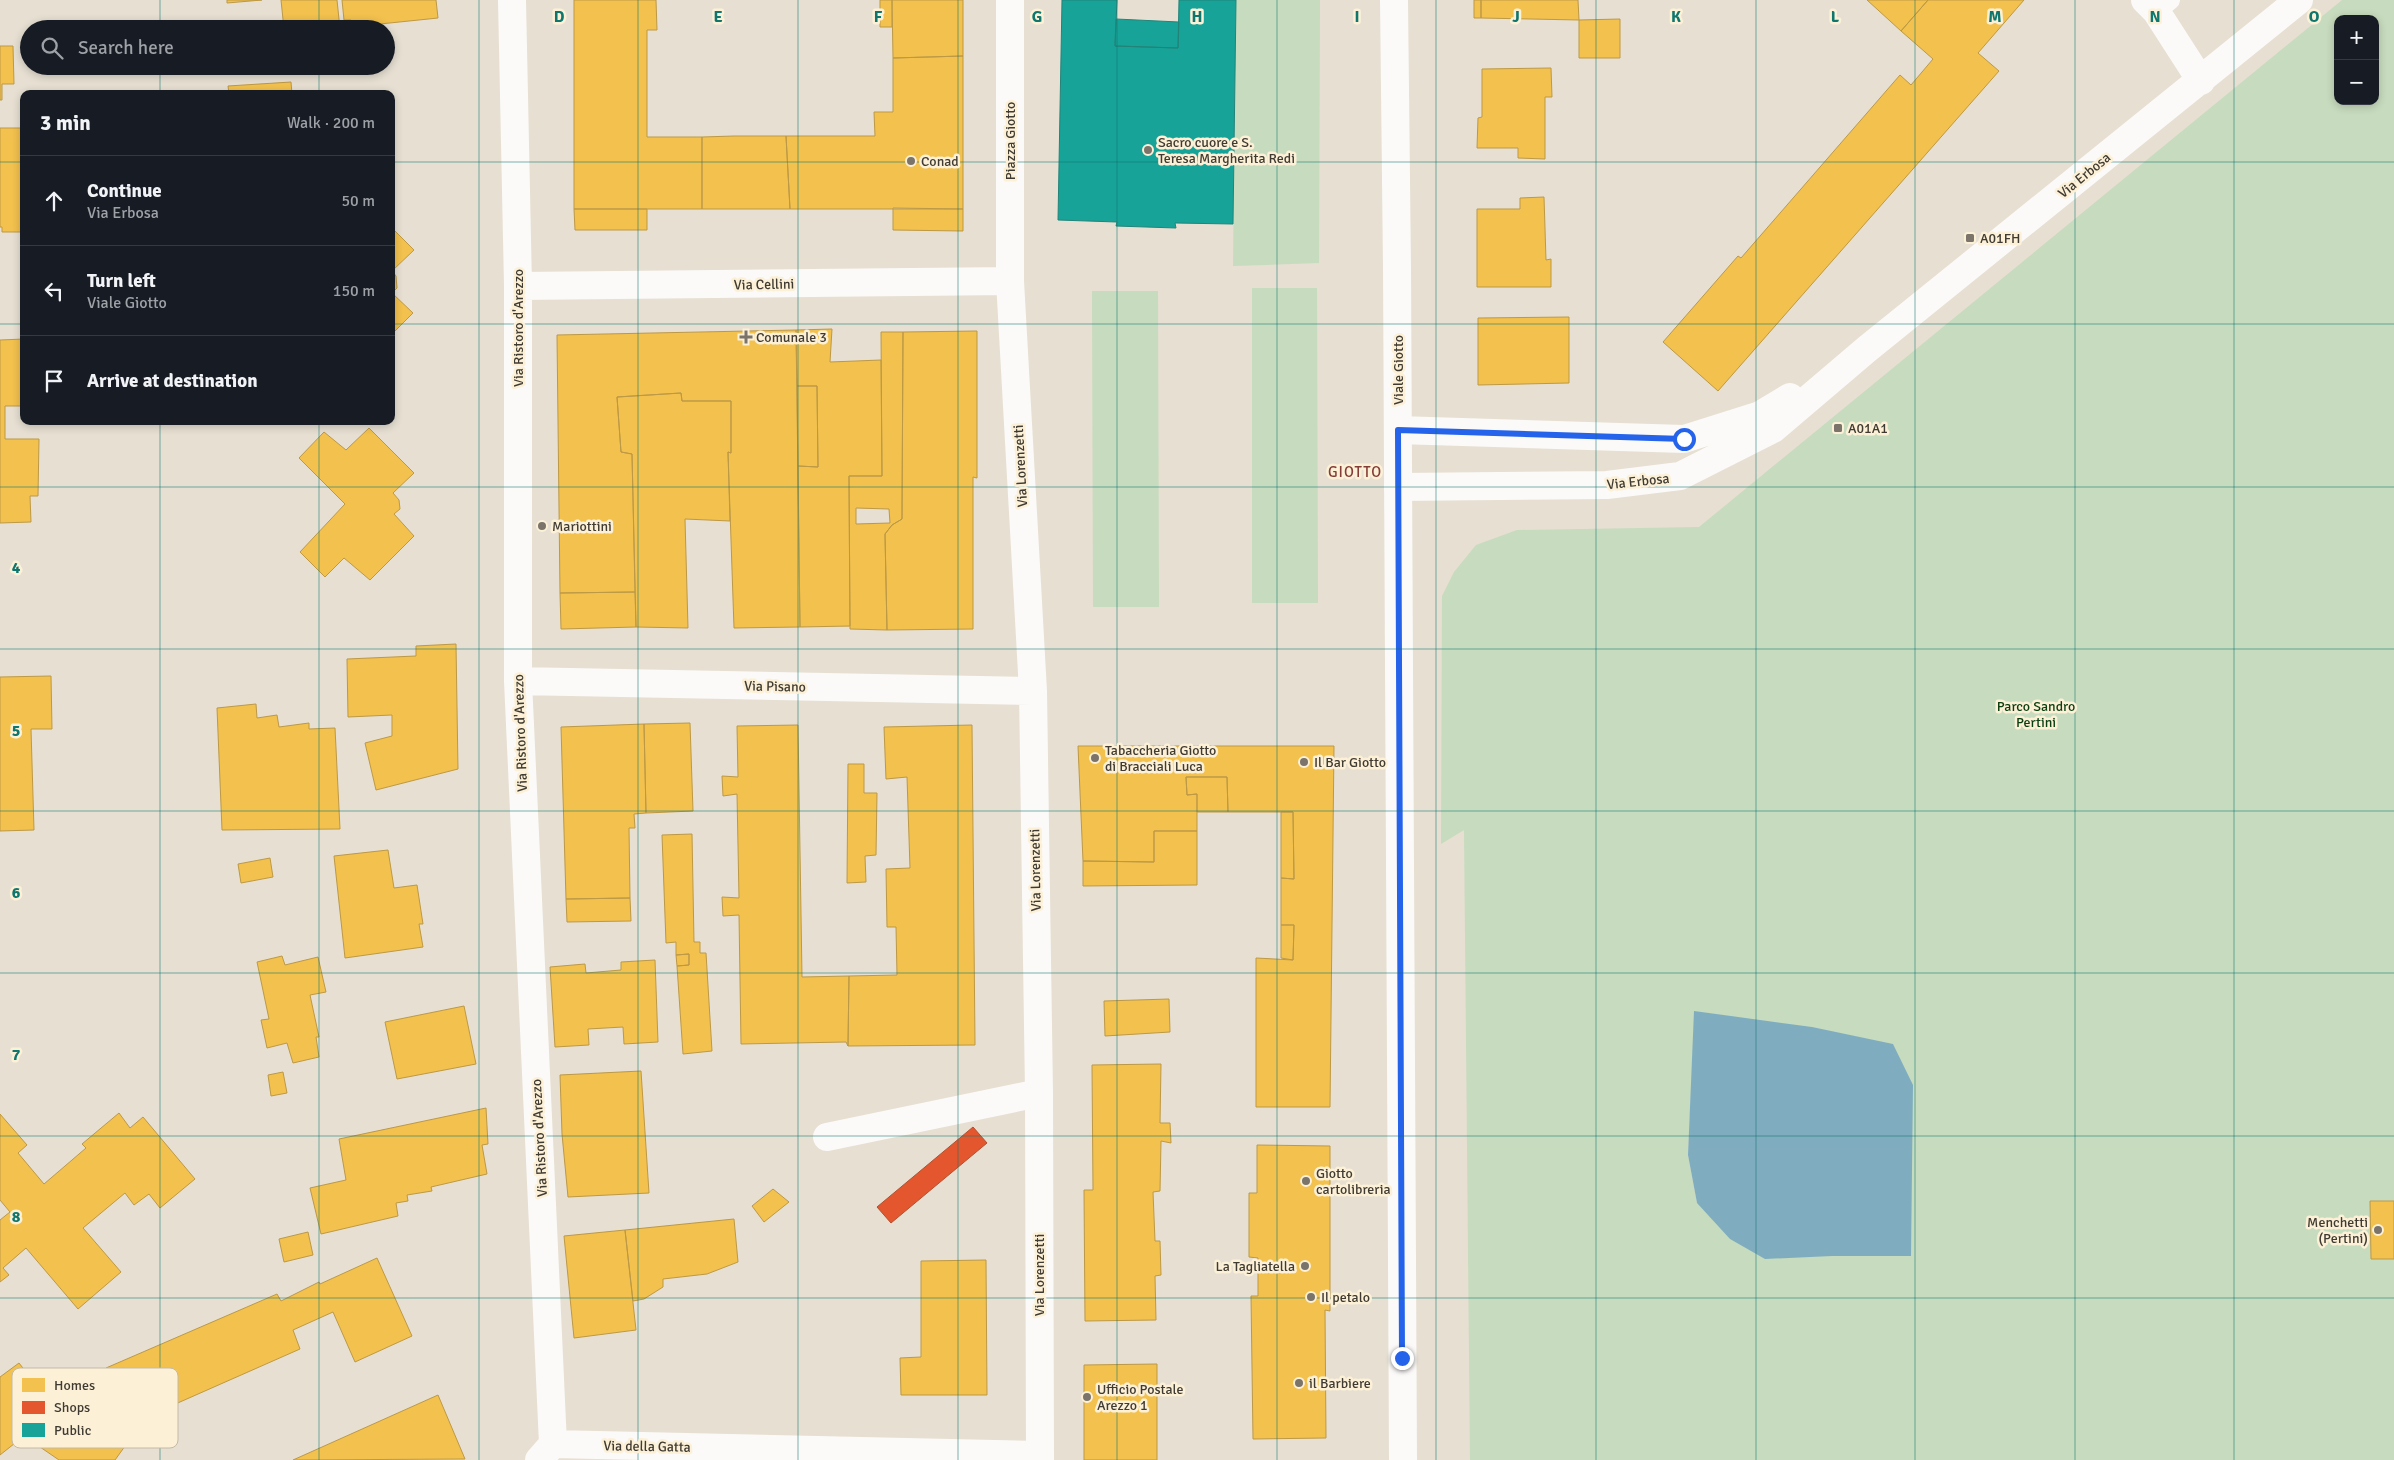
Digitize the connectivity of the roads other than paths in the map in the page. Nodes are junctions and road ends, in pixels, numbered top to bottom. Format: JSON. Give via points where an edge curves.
{"nodes":[{"id":1,"x":512,"y":0,"type":"edge"},
{"id":2,"x":1010,"y":0,"type":"edge"},
{"id":3,"x":1394,"y":0,"type":"edge"},
{"id":4,"x":2299,"y":0,"type":"edge"},
{"id":5,"x":2157,"y":4,"type":"edge"},
{"id":6,"x":2201,"y":81,"type":"junction"},
{"id":7,"x":1010,"y":281,"type":"junction"},
{"id":8,"x":518,"y":286,"type":"junction"},
{"id":9,"x":1868,"y":348,"type":"junction"},
{"id":10,"x":1398,"y":430,"type":"junction"},
{"id":11,"x":1398,"y":487,"type":"junction"},
{"id":12,"x":518,"y":681,"type":"junction"},
{"id":13,"x":1032,"y":690,"type":"junction"},
{"id":14,"x":1038,"y":1093,"type":"junction"},
{"id":15,"x":826,"y":1137,"type":"dead end"},
{"id":16,"x":546,"y":1452,"type":"edge"},
{"id":17,"x":1040,"y":1458,"type":"edge"},
{"id":18,"x":1402,"y":1460,"type":"edge"}],
"edges":[{"from":1,"to":8,"type":"street","name":"Via Ristoro d'Arezzo"},
{"from":2,"to":7,"type":"street","name":"Piazza Giotto"},
{"from":3,"to":10,"type":"street","name":"Viale Giotto"},
{"from":4,"to":6,"type":"street","name":"Via Erbosa"},
{"from":5,"to":6,"type":"street"},
{"from":6,"to":9,"type":"street","name":"Via Erbosa"},
{"from":7,"to":8,"type":"street","name":"Via Cellini"},
{"from":7,"to":13,"type":"street","name":"Via Lorenzetti"},
{"from":8,"to":12,"type":"street","name":"Via Ristoro d'Arezzo"},
{"from":9,"to":10,"type":"street","name":"Via Erbosa","via":[[1760,415],[1684,439]]},
{"from":9,"to":11,"type":"street","name":"Via Erbosa","via":[[1773,429],[1680,476],[1607,485]]},
{"from":10,"to":11,"type":"street","name":"Viale Giotto"},
{"from":11,"to":18,"type":"street","name":"Viale Giotto"},
{"from":12,"to":13,"type":"street","name":"Via Pisano"},
{"from":12,"to":16,"type":"street","name":"Via Ristoro d'Arezzo"},
{"from":13,"to":14,"type":"street","name":"Via Lorenzetti"},
{"from":14,"to":15,"type":"street"},
{"from":14,"to":17,"type":"street","name":"Via Lorenzetti"},
{"from":16,"to":17,"type":"street","name":"Via della Gatta"}]}
